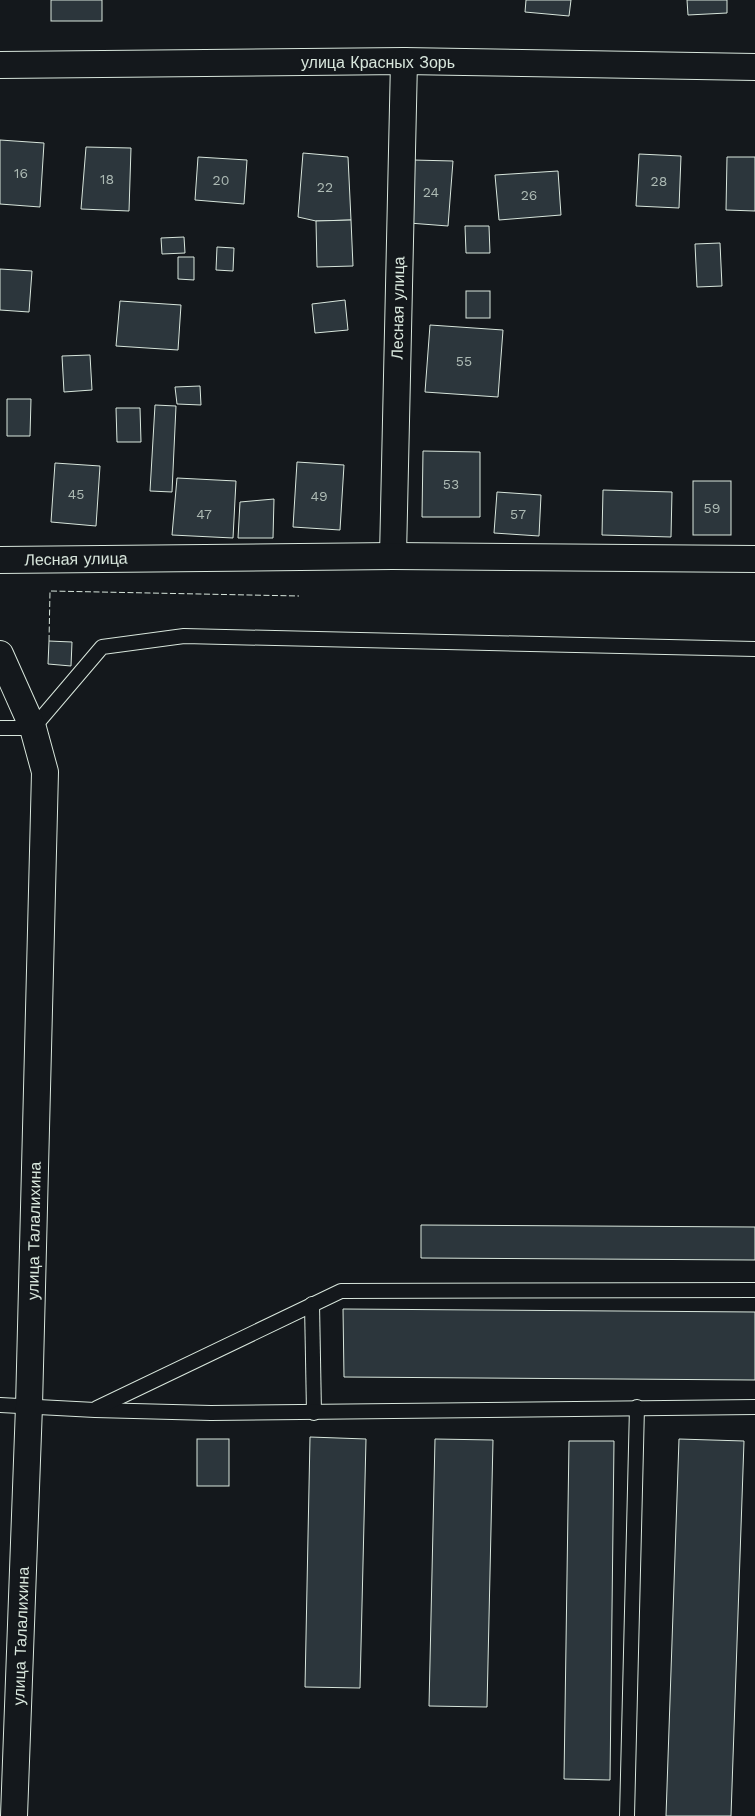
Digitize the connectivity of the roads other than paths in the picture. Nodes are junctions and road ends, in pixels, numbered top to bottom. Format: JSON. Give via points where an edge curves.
{"nodes":[{"id":1,"x":404,"y":61,"type":"junction"},
{"id":2,"x":0,"y":65,"type":"edge"},
{"id":3,"x":755,"y":67,"type":"edge"},
{"id":4,"x":393,"y":556,"type":"junction"},
{"id":5,"x":755,"y":559,"type":"edge"},
{"id":6,"x":0,"y":560,"type":"edge"},
{"id":7,"x":755,"y":649,"type":"edge"},
{"id":8,"x":0,"y":654,"type":"edge"},
{"id":9,"x":0,"y":728,"type":"edge"},
{"id":10,"x":33,"y":728,"type":"junction"},
{"id":11,"x":755,"y":1290,"type":"edge"},
{"id":12,"x":312,"y":1304,"type":"junction"},
{"id":13,"x":0,"y":1405,"type":"edge"},
{"id":14,"x":29,"y":1406,"type":"junction"},
{"id":15,"x":637,"y":1407,"type":"junction"},
{"id":16,"x":755,"y":1407,"type":"edge"},
{"id":17,"x":94,"y":1410,"type":"junction"},
{"id":18,"x":314,"y":1413,"type":"junction"},
{"id":19,"x":14,"y":1816,"type":"edge"},
{"id":20,"x":627,"y":1816,"type":"edge"}],
"edges":[{"from":1,"to":2,"type":"street","name":"улица Красных Зорь"},
{"from":1,"to":3,"type":"street","name":"улица Красных Зорь"},
{"from":1,"to":4,"type":"street","name":"Лесная улица"},
{"from":4,"to":5,"type":"street","name":"Лесная улица"},
{"from":4,"to":6,"type":"street","name":"Лесная улица"},
{"from":7,"to":10,"type":"lane","via":[[184,636],[102,647]]},
{"from":8,"to":10,"type":"street","name":"улица Талалихина"},
{"from":9,"to":10,"type":"lane"},
{"from":10,"to":14,"type":"street","name":"улица Талалихина","via":[[45,772]]},
{"from":11,"to":12,"type":"lane","via":[[341,1290]]},
{"from":12,"to":17,"type":"lane"},
{"from":12,"to":18,"type":"lane"},
{"from":13,"to":14,"type":"lane"},
{"from":14,"to":17,"type":"lane"},
{"from":14,"to":19,"type":"street","name":"улица Талалихина"},
{"from":15,"to":16,"type":"lane"},
{"from":15,"to":18,"type":"lane"},
{"from":15,"to":20,"type":"lane"},
{"from":17,"to":18,"type":"lane"}]}
